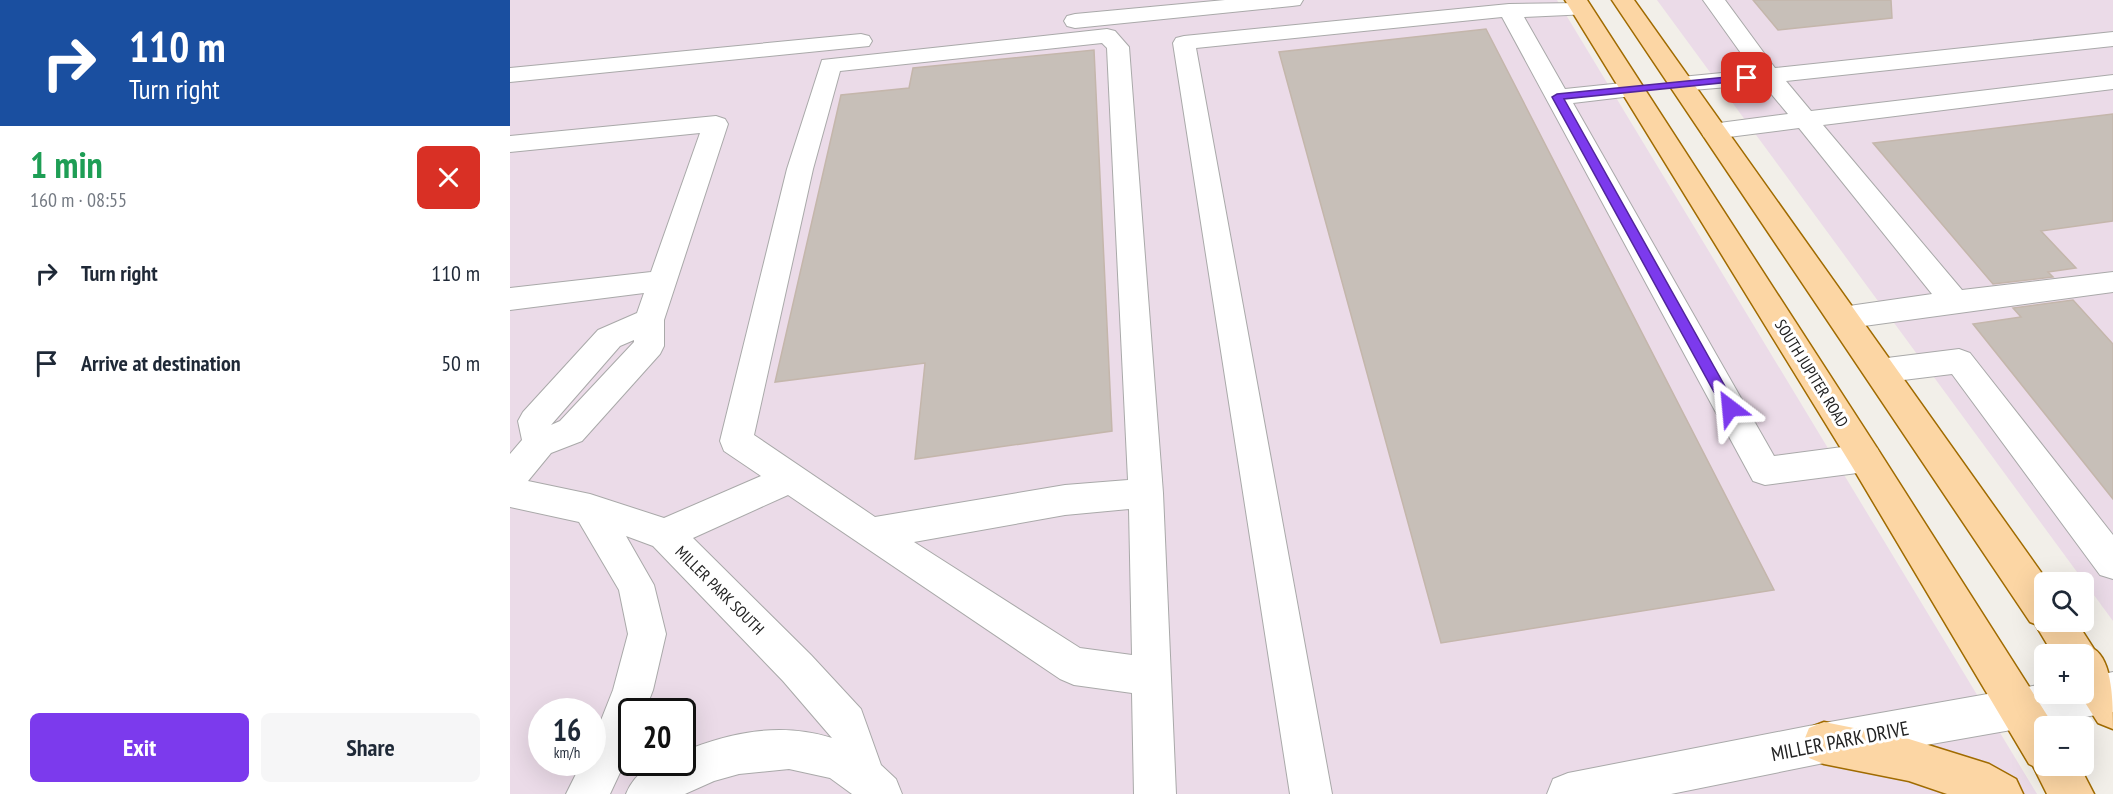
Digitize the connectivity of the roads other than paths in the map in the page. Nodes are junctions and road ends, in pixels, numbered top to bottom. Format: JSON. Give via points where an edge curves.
{"nodes":[{"id":1,"x":1292,"y":0,"type":"edge"},
{"id":2,"x":1623,"y":0,"type":"edge"},
{"id":3,"x":1714,"y":0,"type":"edge"},
{"id":4,"x":1578,"y":4,"type":"edge"},
{"id":5,"x":1509,"y":10,"type":"junction"},
{"id":6,"x":2113,"y":39,"type":"edge"},
{"id":7,"x":510,"y":75,"type":"edge"},
{"id":8,"x":1769,"y":76,"type":"junction"},
{"id":9,"x":2113,"y":82,"type":"edge"},
{"id":10,"x":1681,"y":84,"type":"junction"},
{"id":11,"x":1632,"y":89,"type":"junction"},
{"id":12,"x":1557,"y":97,"type":"junction"},
{"id":13,"x":1805,"y":119,"type":"junction"},
{"id":14,"x":1713,"y":131,"type":"junction"},
{"id":15,"x":510,"y":144,"type":"edge"},
{"id":16,"x":660,"y":281,"type":"junction"},
{"id":17,"x":2113,"y":282,"type":"edge"},
{"id":18,"x":510,"y":299,"type":"edge"},
{"id":19,"x":1956,"y":302,"type":"junction"},
{"id":20,"x":1842,"y":318,"type":"junction"},
{"id":21,"x":1879,"y":371,"type":"junction"},
{"id":22,"x":1865,"y":458,"type":"junction"},
{"id":23,"x":510,"y":478,"type":"edge"},
{"id":24,"x":790,"y":479,"type":"junction"},
{"id":25,"x":510,"y":492,"type":"edge"},
{"id":26,"x":1146,"y":493,"type":"junction"},
{"id":27,"x":590,"y":509,"type":"junction"},
{"id":28,"x":664,"y":534,"type":"junction"},
{"id":29,"x":871,"y":534,"type":"junction"},
{"id":30,"x":2113,"y":563,"type":"edge"},
{"id":31,"x":2034,"y":595,"type":"edge"},
{"id":32,"x":1152,"y":677,"type":"junction"},
{"id":33,"x":2103,"y":690,"type":"edge"},
{"id":34,"x":2018,"y":707,"type":"junction"},
{"id":35,"x":2034,"y":733,"type":"edge"},
{"id":36,"x":1824,"y":743,"type":"junction"},
{"id":37,"x":2061,"y":776,"type":"edge"},
{"id":38,"x":873,"y":785,"type":"edge"},
{"id":39,"x":1635,"y":788,"type":"edge"},
{"id":40,"x":587,"y":794,"type":"edge"},
{"id":41,"x":647,"y":794,"type":"edge"},
{"id":42,"x":1155,"y":794,"type":"edge"},
{"id":43,"x":1311,"y":794,"type":"edge"},
{"id":44,"x":1568,"y":794,"type":"edge"},
{"id":45,"x":2001,"y":794,"type":"edge"},
{"id":46,"x":2072,"y":794,"type":"edge"}],
"edges":[{"from":1,"to":7,"type":"street"},
{"from":2,"to":10,"type":"main road"},
{"from":3,"to":8,"type":"street"},
{"from":4,"to":5,"type":"street"},
{"from":4,"to":11,"type":"main road","name":"SOUTH JUPITER ROAD"},
{"from":5,"to":12,"type":"street"},
{"from":5,"to":43,"type":"street","via":[[1184,43]]},
{"from":6,"to":8,"type":"street"},
{"from":8,"to":10,"type":"street"},
{"from":8,"to":13,"type":"street"},
{"from":9,"to":13,"type":"street"},
{"from":10,"to":11,"type":"main road"},
{"from":10,"to":14,"type":"main road"},
{"from":11,"to":12,"type":"street"},
{"from":11,"to":22,"type":"main road","name":"SOUTH JUPITER ROAD"},
{"from":12,"to":22,"type":"street","via":[[1765,471]]},
{"from":13,"to":14,"type":"street"},
{"from":13,"to":19,"type":"street"},
{"from":14,"to":20,"type":"main road"},
{"from":15,"to":16,"type":"street","via":[[716,124]]},
{"from":16,"to":18,"type":"street"},
{"from":16,"to":23,"type":"street","via":[[648,320],[649,346],[571,431],[539,443]]},
{"from":17,"to":19,"type":"street"},
{"from":19,"to":20,"type":"street"},
{"from":20,"to":21,"type":"main road"},
{"from":21,"to":30,"type":"street","via":[[1959,361]]},
{"from":21,"to":31,"type":"main road"},
{"from":22,"to":34,"type":"main road","name":"SOUTH JUPITER ROAD"},
{"from":24,"to":26,"type":"street","via":[[736,441],[800,169],[830,65],[1107,36],[1118,46]]},
{"from":24,"to":28,"type":"street"},
{"from":24,"to":29,"type":"street"},
{"from":25,"to":27,"type":"street","name":"MILLER PARK SOUTH"},
{"from":26,"to":29,"type":"street","via":[[1065,500]]},
{"from":26,"to":32,"type":"street"},
{"from":27,"to":28,"type":"street","name":"MILLER PARK SOUTH"},
{"from":27,"to":40,"type":"street","via":[[636,585],[648,634],[626,710]]},
{"from":28,"to":38,"type":"street","name":"MILLER PARK SOUTH","via":[[847,723]]},
{"from":29,"to":32,"type":"street","via":[[1074,666]]},
{"from":32,"to":42,"type":"street"},
{"from":33,"to":34,"type":"street","name":"MILLER PARK DRIVE"},
{"from":34,"to":35,"type":"main road","name":"SOUTH JUPITER ROAD"},
{"from":34,"to":36,"type":"street","name":"MILLER PARK DRIVE"},
{"from":36,"to":39,"type":"street","name":"MILLER PARK DRIVE"},
{"from":36,"to":45,"type":"main road","via":[[1909,760],[1989,786]]},
{"from":37,"to":46,"type":"main road"},
{"from":38,"to":41,"type":"street","via":[[839,761],[804,750],[756,750],[704,763]]},
{"from":39,"to":44,"type":"street","name":"MILLER PARK DRIVE"}]}
